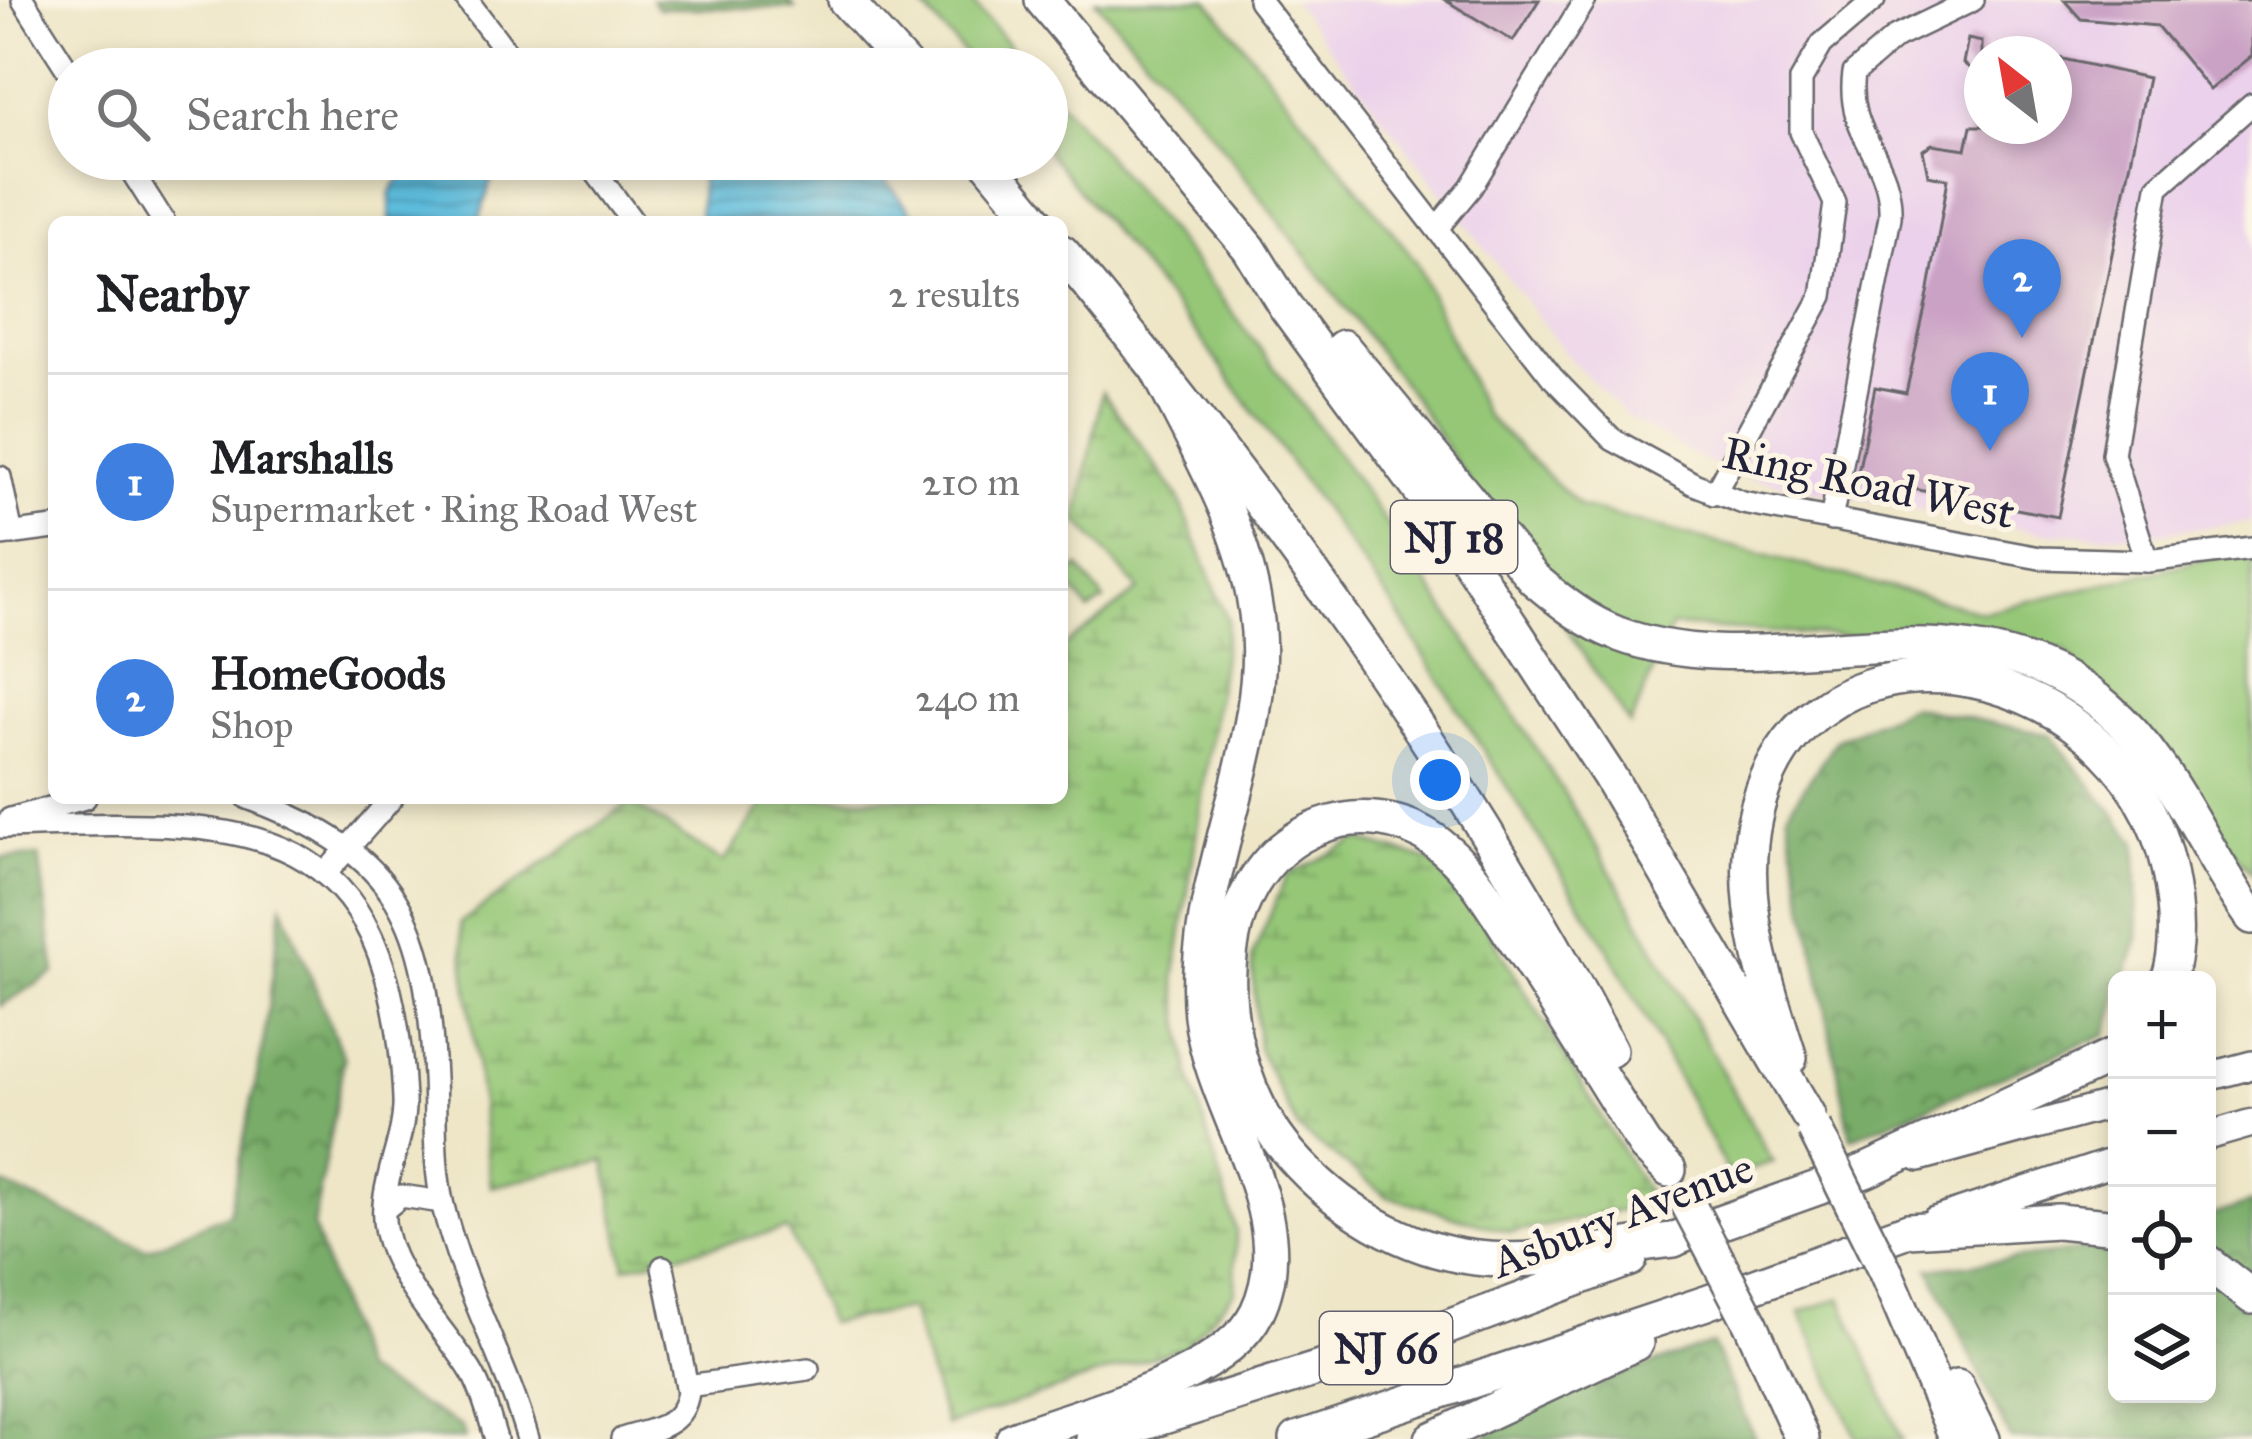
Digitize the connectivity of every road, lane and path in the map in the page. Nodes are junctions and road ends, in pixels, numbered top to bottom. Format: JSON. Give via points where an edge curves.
{"nodes":[{"id":1,"x":23,"y":0,"type":"edge"},
{"id":2,"x":467,"y":0,"type":"edge"},
{"id":3,"x":844,"y":0,"type":"edge"},
{"id":4,"x":1042,"y":0,"type":"edge"},
{"id":5,"x":1259,"y":0,"type":"edge"},
{"id":6,"x":1586,"y":0,"type":"edge"},
{"id":7,"x":1874,"y":0,"type":"edge"},
{"id":8,"x":1973,"y":0,"type":"edge"},
{"id":9,"x":54,"y":48,"type":"edge"},
{"id":10,"x":503,"y":48,"type":"edge"},
{"id":11,"x":889,"y":48,"type":"edge"},
{"id":12,"x":2252,"y":104,"type":"edge"},
{"id":13,"x":137,"y":180,"type":"edge"},
{"id":14,"x":602,"y":180,"type":"edge"},
{"id":15,"x":1002,"y":180,"type":"edge"},
{"id":16,"x":160,"y":216,"type":"edge"},
{"id":17,"x":629,"y":216,"type":"edge"},
{"id":18,"x":1032,"y":216,"type":"edge"},
{"id":19,"x":1438,"y":227,"type":"junction"},
{"id":20,"x":1249,"y":248,"type":"junction"},
{"id":21,"x":1068,"y":259,"type":"edge"},
{"id":22,"x":1157,"y":370,"type":"junction"},
{"id":23,"x":0,"y":477,"type":"edge"},
{"id":24,"x":1714,"y":494,"type":"junction"},
{"id":25,"x":1831,"y":520,"type":"junction"},
{"id":26,"x":48,"y":529,"type":"edge"},
{"id":27,"x":6,"y":535,"type":"edge"},
{"id":28,"x":2252,"y":548,"type":"edge"},
{"id":29,"x":2147,"y":561,"type":"junction"},
{"id":30,"x":66,"y":804,"type":"edge"},
{"id":31,"x":263,"y":804,"type":"edge"},
{"id":32,"x":387,"y":804,"type":"edge"},
{"id":33,"x":0,"y":825,"type":"edge"},
{"id":34,"x":347,"y":848,"type":"junction"},
{"id":35,"x":325,"y":874,"type":"junction"},
{"id":36,"x":2252,"y":917,"type":"edge"},
{"id":37,"x":2170,"y":971,"type":"edge"},
{"id":38,"x":2108,"y":1058,"type":"edge"},
{"id":39,"x":2252,"y":1065,"type":"edge"},
{"id":40,"x":2216,"y":1075,"type":"edge"},
{"id":41,"x":2108,"y":1105,"type":"edge"},
{"id":42,"x":1811,"y":1121,"type":"junction"},
{"id":43,"x":2252,"y":1123,"type":"edge"},
{"id":44,"x":2216,"y":1133,"type":"edge"},
{"id":45,"x":2108,"y":1164,"type":"edge"},
{"id":46,"x":1669,"y":1170,"type":"junction"},
{"id":47,"x":1865,"y":1172,"type":"junction"},
{"id":48,"x":442,"y":1202,"type":"junction"},
{"id":49,"x":384,"y":1210,"type":"junction"},
{"id":50,"x":2108,"y":1226,"type":"edge"},
{"id":51,"x":1908,"y":1230,"type":"junction"},
{"id":52,"x":1674,"y":1240,"type":"junction"},
{"id":53,"x":663,"y":1267,"type":"dead end"},
{"id":54,"x":2216,"y":1269,"type":"edge"},
{"id":55,"x":2252,"y":1297,"type":"edge"},
{"id":56,"x":1706,"y":1304,"type":"junction"},
{"id":57,"x":1902,"y":1306,"type":"junction"},
{"id":58,"x":477,"y":1312,"type":"junction"},
{"id":59,"x":445,"y":1332,"type":"junction"},
{"id":60,"x":1763,"y":1357,"type":"junction"},
{"id":61,"x":808,"y":1369,"type":"dead end"},
{"id":62,"x":687,"y":1386,"type":"junction"},
{"id":63,"x":496,"y":1439,"type":"edge"},
{"id":64,"x":528,"y":1439,"type":"edge"},
{"id":65,"x":622,"y":1439,"type":"edge"},
{"id":66,"x":1012,"y":1439,"type":"edge"},
{"id":67,"x":1093,"y":1439,"type":"edge"},
{"id":68,"x":1297,"y":1439,"type":"edge"},
{"id":69,"x":1432,"y":1439,"type":"edge"},
{"id":70,"x":1784,"y":1439,"type":"edge"},
{"id":71,"x":1802,"y":1439,"type":"edge"},
{"id":72,"x":1958,"y":1439,"type":"edge"},
{"id":73,"x":1983,"y":1439,"type":"edge"}],
"edges":[{"from":1,"to":9,"type":"street"},
{"from":2,"to":10,"type":"street"},
{"from":3,"to":11,"type":"highway"},
{"from":4,"to":20,"type":"highway","number":"NJ 18"},
{"from":5,"to":19,"type":"street","name":"Ring Road West"},
{"from":6,"to":19,"type":"street"},
{"from":7,"to":24,"type":"street","via":[[1822,44],[1801,80],[1805,148],[1835,203],[1822,296]]},
{"from":8,"to":25,"type":"street","via":[[1896,37],[1854,74],[1855,120],[1882,162],[1891,202]]},
{"from":12,"to":29,"type":"street","via":[[2158,187],[2113,454]]},
{"from":13,"to":16,"type":"street"},
{"from":14,"to":17,"type":"street"},
{"from":15,"to":18,"type":"highway"},
{"from":19,"to":24,"type":"street","name":"Ring Road West","via":[[1552,377],[1612,439]]},
{"from":20,"to":36,"type":"highway","via":[[1298,292],[1513,556],[1564,604],[1616,633],[1666,646],[1963,646],[2045,671],[2103,704],[2141,742]]},
{"from":20,"to":42,"type":"highway","number":"NJ 18","via":[[1519,634]]},
{"from":21,"to":22,"type":"highway","number":"NJ 18"},
{"from":22,"to":46,"type":"highway","number":"NJ 18","via":[[1242,474],[1404,707],[1554,951]]},
{"from":22,"to":66,"type":"highway","via":[[1237,535],[1256,614],[1256,684],[1204,933],[1200,990],[1216,1079],[1265,1216],[1269,1274],[1249,1327],[1219,1356]]},
{"from":23,"to":27,"type":"street"},
{"from":24,"to":25,"type":"street","name":"Ring Road West"},
{"from":25,"to":29,"type":"street","name":"Ring Road West","via":[[2040,558]]},
{"from":26,"to":27,"type":"street"},
{"from":28,"to":29,"type":"street","name":"Ring Road West"},
{"from":30,"to":33,"type":"street"},
{"from":31,"to":34,"type":"street"},
{"from":32,"to":34,"type":"street"},
{"from":33,"to":35,"type":"street","via":[[186,822],[269,840]]},
{"from":34,"to":35,"type":"street"},
{"from":34,"to":48,"type":"street","via":[[400,902],[423,965]]},
{"from":35,"to":49,"type":"street","via":[[372,938],[392,987],[405,1106]]},
{"from":37,"to":42,"type":"highway","via":[[2176,939],[2166,855],[2143,799],[2095,740],[2042,701],[1984,680],[1925,675],[1878,683],[1823,711],[1792,740],[1757,811],[1751,844],[1757,942]]},
{"from":38,"to":47,"type":"highway"},
{"from":39,"to":40,"type":"main road"},
{"from":41,"to":47,"type":"main road","name":"Asbury Avenue","number":"NJ 66"},
{"from":42,"to":57,"type":"highway","number":"NJ 18","bridge":true},
{"from":43,"to":44,"type":"main road"},
{"from":45,"to":51,"type":"main road","number":"NJ 66"},
{"from":46,"to":52,"type":"highway","via":[[1645,1146],[1474,880],[1432,839],[1393,822],[1333,822],[1288,843],[1255,878],[1230,958],[1238,1056],[1258,1106],[1322,1187],[1414,1244],[1475,1258],[1543,1258]]},
{"from":46,"to":60,"type":"highway","number":"NJ 18","bridge":true},
{"from":47,"to":52,"type":"highway","name":"Asbury Avenue","number":"NJ 66"},
{"from":48,"to":49,"type":"street","via":[[401,1196]]},
{"from":48,"to":58,"type":"street"},
{"from":49,"to":59,"type":"street","via":[[394,1259]]},
{"from":50,"to":51,"type":"highway","via":[[2058,1221]]},
{"from":51,"to":56,"type":"highway","number":"NJ 66"},
{"from":52,"to":67,"type":"highway","name":"Asbury Avenue","number":"NJ 66","via":[[1435,1332]]},
{"from":53,"to":62,"type":"street"},
{"from":54,"to":55,"type":"highway"},
{"from":56,"to":68,"type":"highway","number":"NJ 66"},
{"from":56,"to":69,"type":"highway"},
{"from":57,"to":72,"type":"highway","number":"NJ 18"},
{"from":57,"to":73,"type":"highway","via":[[1930,1340]]},
{"from":58,"to":59,"type":"street"},
{"from":58,"to":64,"type":"street"},
{"from":59,"to":63,"type":"street","via":[[475,1376]]},
{"from":60,"to":70,"type":"highway"},
{"from":60,"to":71,"type":"highway","number":"NJ 18"},
{"from":61,"to":62,"type":"street"},
{"from":62,"to":65,"type":"street","via":[[686,1410],[674,1423]]}]}
